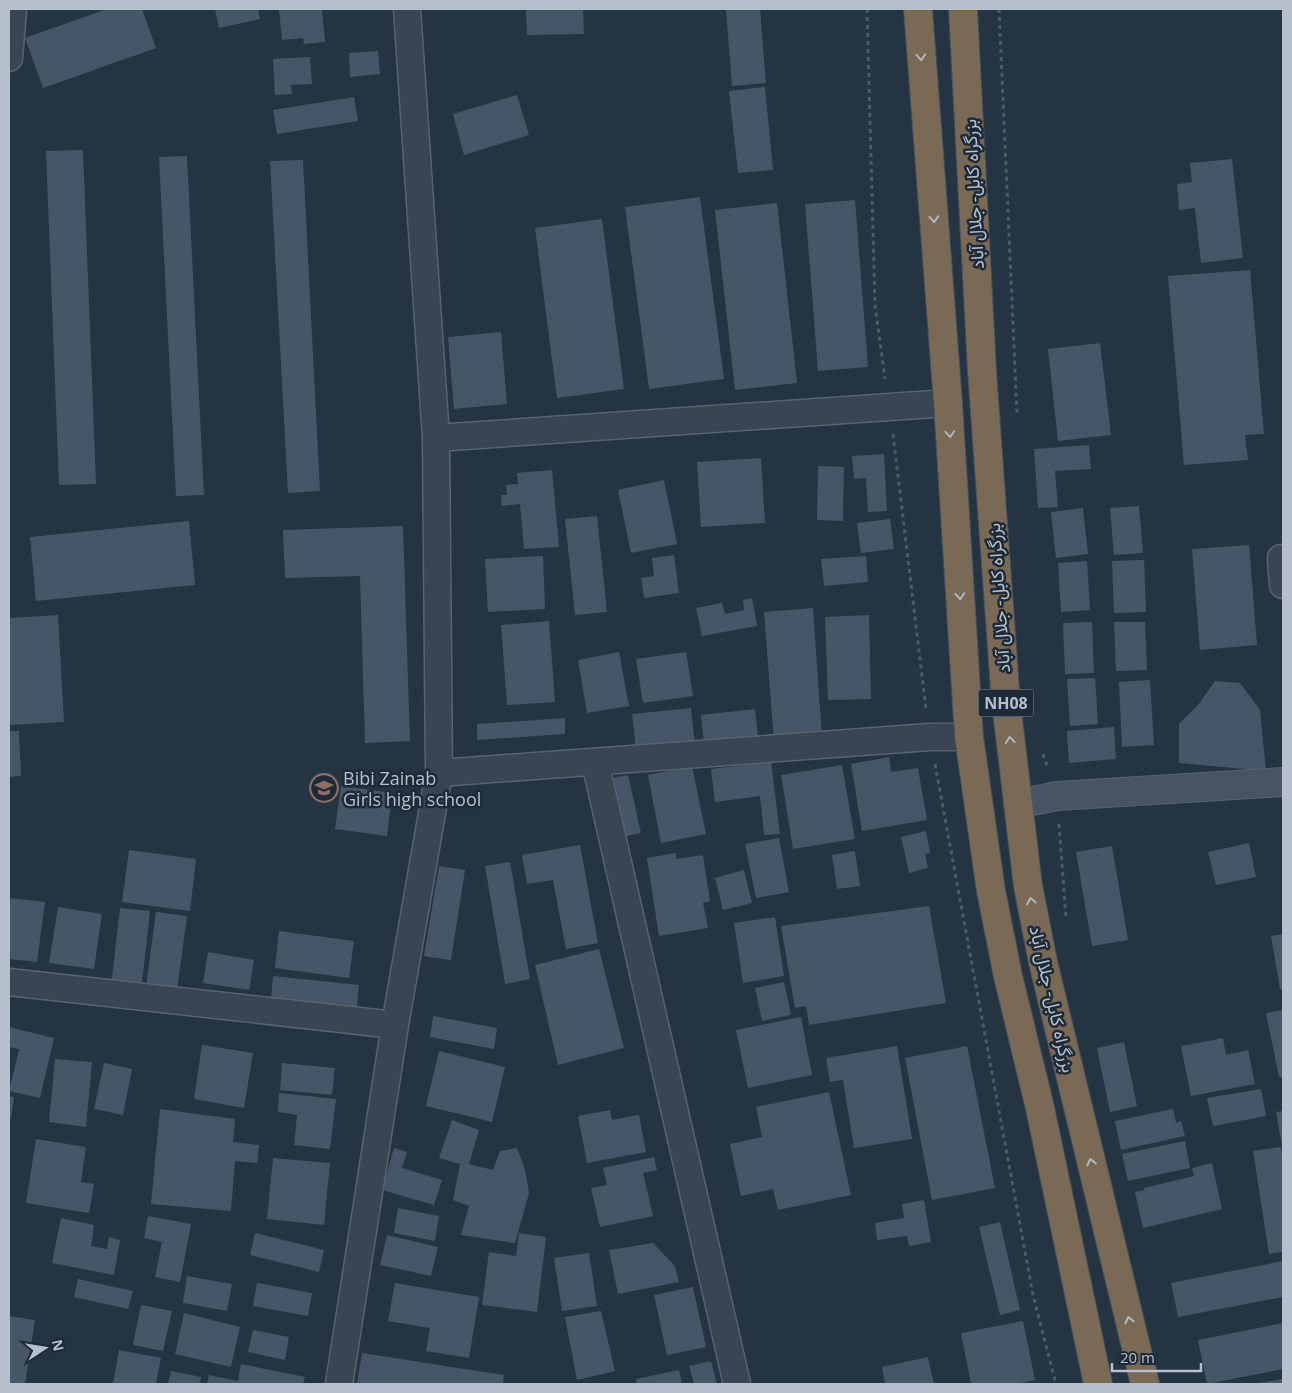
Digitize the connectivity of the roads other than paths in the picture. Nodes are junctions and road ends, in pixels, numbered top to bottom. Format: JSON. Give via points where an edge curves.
{"nodes":[{"id":1,"x":13,"y":9,"type":"edge"},
{"id":2,"x":407,"y":9,"type":"edge"},
{"id":3,"x":918,"y":9,"type":"edge"},
{"id":4,"x":963,"y":9,"type":"edge"},
{"id":5,"x":9,"y":58,"type":"edge"},
{"id":6,"x":948,"y":403,"type":"junction"},
{"id":7,"x":436,"y":438,"type":"junction"},
{"id":8,"x":1281,"y":558,"type":"dead end"},
{"id":9,"x":1283,"y":585,"type":"edge"},
{"id":10,"x":969,"y":738,"type":"junction"},
{"id":11,"x":595,"y":762,"type":"junction"},
{"id":12,"x":439,"y":773,"type":"junction"},
{"id":13,"x":1283,"y":782,"type":"edge"},
{"id":14,"x":1018,"y":804,"type":"junction"},
{"id":15,"x":9,"y":982,"type":"edge"},
{"id":16,"x":395,"y":1025,"type":"junction"},
{"id":17,"x":339,"y":1384,"type":"edge"},
{"id":18,"x":737,"y":1384,"type":"edge"},
{"id":19,"x":1098,"y":1384,"type":"edge"},
{"id":20,"x":1145,"y":1384,"type":"edge"}],
"edges":[{"from":1,"to":5,"type":"street"},
{"from":2,"to":7,"type":"street"},
{"from":3,"to":6,"type":"highway","number":"NH08","one_way":true},
{"from":14,"to":4,"type":"highway","name":"بزرگراه کابل- جلال آباد","number":"NH08","one_way":true,"via":[[1006,703],[982,371]]},
{"from":6,"to":7,"type":"street"},
{"from":6,"to":10,"type":"highway","number":"NH08","one_way":true},
{"from":7,"to":12,"type":"street"},
{"from":8,"to":9,"type":"street"},
{"from":10,"to":11,"type":"street","via":[[930,736]]},
{"from":10,"to":19,"type":"highway","number":"NH08","via":[[997,919]]},
{"from":11,"to":12,"type":"street"},
{"from":11,"to":18,"type":"street"},
{"from":12,"to":16,"type":"street"},
{"from":13,"to":14,"type":"street","via":[[1057,796]]},
{"from":20,"to":14,"type":"highway","name":"بزرگراه کابل- جلال آباد","number":"NH08","one_way":true,"via":[[1043,962],[1028,886]]},
{"from":15,"to":16,"type":"street"},
{"from":16,"to":17,"type":"street"}]}
